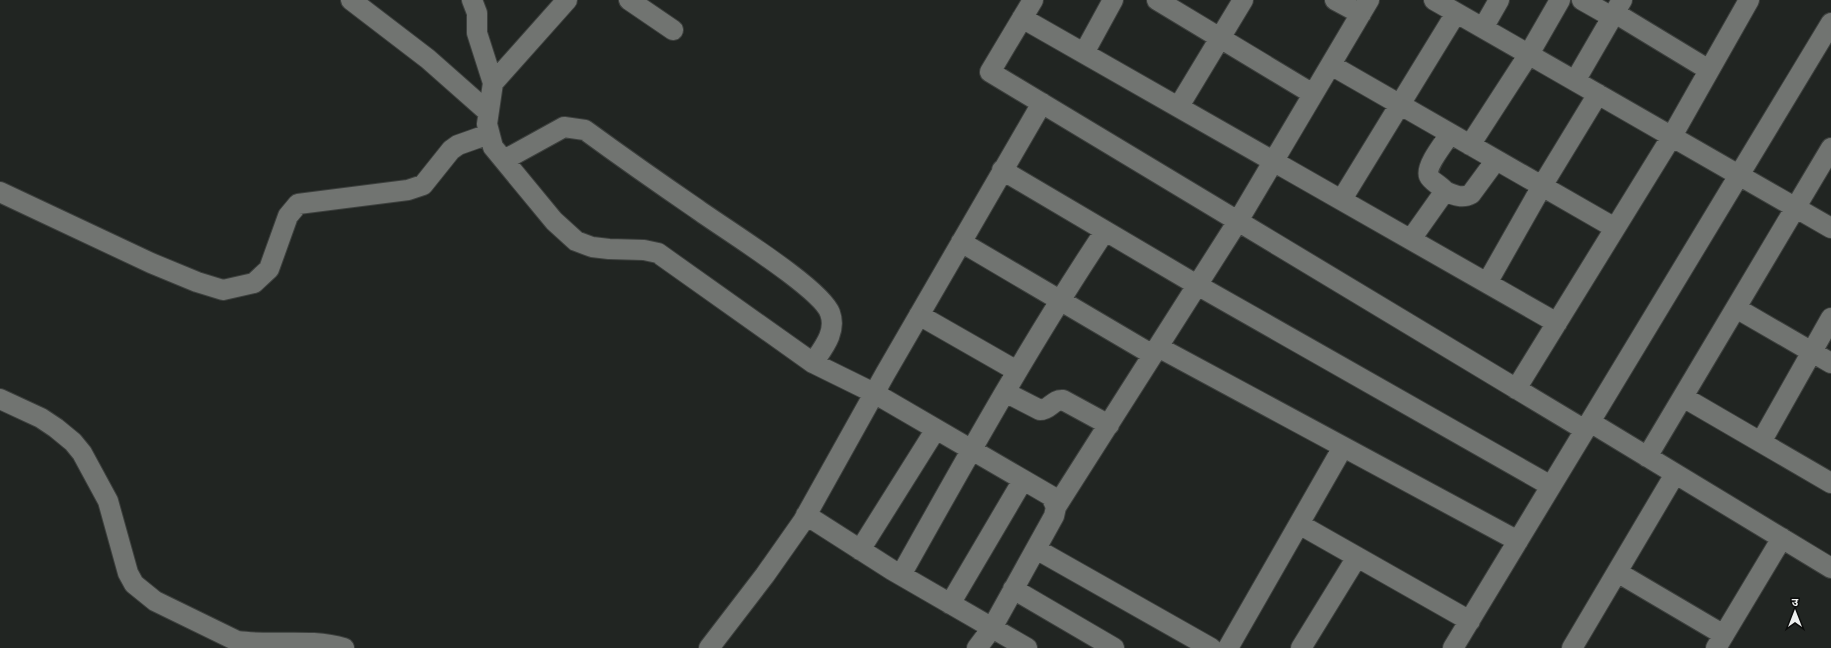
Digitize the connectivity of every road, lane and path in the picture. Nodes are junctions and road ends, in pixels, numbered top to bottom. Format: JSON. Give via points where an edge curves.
{"nodes":[{"id":1,"x":350,"y":0,"type":"edge"},
{"id":2,"x":472,"y":0,"type":"edge"},
{"id":3,"x":567,"y":0,"type":"edge"},
{"id":4,"x":628,"y":0,"type":"edge"},
{"id":5,"x":1033,"y":0,"type":"edge"},
{"id":6,"x":1113,"y":0,"type":"edge"},
{"id":7,"x":1157,"y":0,"type":"edge"},
{"id":8,"x":1243,"y":0,"type":"edge"},
{"id":9,"x":1335,"y":0,"type":"edge"},
{"id":10,"x":1434,"y":0,"type":"edge"},
{"id":11,"x":1499,"y":0,"type":"edge"},
{"id":12,"x":1560,"y":0,"type":"edge"},
{"id":13,"x":1582,"y":0,"type":"edge"},
{"id":14,"x":1749,"y":0,"type":"edge"},
{"id":15,"x":1365,"y":7,"type":"edge"},
{"id":16,"x":1616,"y":10,"type":"edge"},
{"id":17,"x":1456,"y":13,"type":"junction"},
{"id":18,"x":1022,"y":18,"type":"junction"},
{"id":19,"x":1483,"y":28,"type":"junction"},
{"id":20,"x":673,"y":30,"type":"dead end"},
{"id":21,"x":1829,"y":30,"type":"edge"},
{"id":22,"x":1220,"y":38,"type":"junction"},
{"id":23,"x":1084,"y":52,"type":"junction"},
{"id":24,"x":1529,"y":54,"type":"junction"},
{"id":25,"x":1331,"y":65,"type":"junction"},
{"id":26,"x":1709,"y":70,"type":"junction"},
{"id":27,"x":1575,"y":81,"type":"junction"},
{"id":28,"x":493,"y":83,"type":"junction"},
{"id":29,"x":1313,"y":94,"type":"junction"},
{"id":30,"x":1598,"y":94,"type":"junction"},
{"id":31,"x":1042,"y":103,"type":"junction"},
{"id":32,"x":1401,"y":105,"type":"junction"},
{"id":33,"x":1178,"y":106,"type":"junction"},
{"id":34,"x":488,"y":112,"type":"junction"},
{"id":35,"x":488,"y":134,"type":"junction"},
{"id":36,"x":1450,"y":134,"type":"junction"},
{"id":37,"x":1672,"y":136,"type":"junction"},
{"id":38,"x":1470,"y":145,"type":"junction"},
{"id":39,"x":1831,"y":148,"type":"edge"},
{"id":40,"x":504,"y":160,"type":"junction"},
{"id":41,"x":1274,"y":160,"type":"junction"},
{"id":42,"x":1496,"y":160,"type":"junction"},
{"id":43,"x":1002,"y":170,"type":"junction"},
{"id":44,"x":1739,"y":174,"type":"junction"},
{"id":45,"x":1542,"y":186,"type":"junction"},
{"id":46,"x":1445,"y":190,"type":"junction"},
{"id":47,"x":0,"y":192,"type":"edge"},
{"id":48,"x":1342,"y":199,"type":"junction"},
{"id":49,"x":1796,"y":207,"type":"junction"},
{"id":50,"x":1238,"y":221,"type":"junction"},
{"id":51,"x":1615,"y":228,"type":"junction"},
{"id":52,"x":1831,"y":228,"type":"edge"},
{"id":53,"x":1104,"y":231,"type":"junction"},
{"id":54,"x":1411,"y":239,"type":"junction"},
{"id":55,"x":961,"y":242,"type":"junction"},
{"id":56,"x":1487,"y":283,"type":"junction"},
{"id":57,"x":1198,"y":285,"type":"junction"},
{"id":58,"x":1059,"y":300,"type":"junction"},
{"id":59,"x":1736,"y":308,"type":"junction"},
{"id":60,"x":919,"y":315,"type":"junction"},
{"id":61,"x":1831,"y":318,"type":"edge"},
{"id":62,"x":1557,"y":323,"type":"junction"},
{"id":63,"x":1156,"y":351,"type":"junction"},
{"id":64,"x":1812,"y":351,"type":"junction"},
{"id":65,"x":813,"y":363,"type":"junction"},
{"id":66,"x":1831,"y":364,"type":"edge"},
{"id":67,"x":1017,"y":371,"type":"junction"},
{"id":68,"x":1516,"y":389,"type":"junction"},
{"id":69,"x":1005,"y":392,"type":"junction"},
{"id":70,"x":874,"y":393,"type":"junction"},
{"id":71,"x":1683,"y":397,"type":"junction"},
{"id":72,"x":0,"y":399,"type":"edge"},
{"id":73,"x":1109,"y":425,"type":"junction"},
{"id":74,"x":1587,"y":426,"type":"junction"},
{"id":75,"x":936,"y":429,"type":"junction"},
{"id":76,"x":1761,"y":442,"type":"junction"},
{"id":77,"x":1343,"y":447,"type":"junction"},
{"id":78,"x":972,"y":449,"type":"junction"},
{"id":79,"x":1647,"y":457,"type":"junction"},
{"id":80,"x":1675,"y":474,"type":"junction"},
{"id":81,"x":1023,"y":480,"type":"junction"},
{"id":82,"x":1830,"y":480,"type":"edge"},
{"id":83,"x":1551,"y":486,"type":"junction"},
{"id":84,"x":1056,"y":507,"type":"junction"},
{"id":85,"x":806,"y":515,"type":"junction"},
{"id":86,"x":1299,"y":524,"type":"junction"},
{"id":87,"x":1782,"y":538,"type":"junction"},
{"id":88,"x":1518,"y":541,"type":"junction"},
{"id":89,"x":1036,"y":549,"type":"junction"},
{"id":90,"x":860,"y":550,"type":"junction"},
{"id":91,"x":1357,"y":557,"type":"junction"},
{"id":92,"x":1831,"y":568,"type":"edge"},
{"id":93,"x":1617,"y":572,"type":"junction"},
{"id":94,"x":901,"y":575,"type":"junction"},
{"id":95,"x":1013,"y":590,"type":"junction"},
{"id":96,"x":950,"y":604,"type":"junction"},
{"id":97,"x":1470,"y":620,"type":"junction"},
{"id":98,"x":992,"y":628,"type":"junction"},
{"id":99,"x":1720,"y":642,"type":"edge"},
{"id":100,"x":1461,"y":645,"type":"edge"},
{"id":101,"x":344,"y":648,"type":"edge"},
{"id":102,"x":709,"y":648,"type":"edge"},
{"id":103,"x":977,"y":648,"type":"edge"},
{"id":104,"x":1027,"y":648,"type":"edge"},
{"id":105,"x":1114,"y":648,"type":"edge"},
{"id":106,"x":1211,"y":648,"type":"edge"},
{"id":107,"x":1228,"y":648,"type":"edge"},
{"id":108,"x":1301,"y":648,"type":"edge"},
{"id":109,"x":1572,"y":648,"type":"edge"}],
"edges":[{"from":1,"to":34,"type":"street","via":[[428,59]]},
{"from":2,"to":28,"type":"street","via":[[477,13],[477,33]]},
{"from":3,"to":28,"type":"street"},
{"from":4,"to":20,"type":"street"},
{"from":5,"to":18,"type":"street"},
{"from":6,"to":23,"type":"street"},
{"from":7,"to":22,"type":"street"},
{"from":8,"to":22,"type":"street"},
{"from":9,"to":15,"type":"street"},
{"from":10,"to":17,"type":"street"},
{"from":11,"to":19,"type":"street"},
{"from":12,"to":24,"type":"street"},
{"from":13,"to":16,"type":"street"},
{"from":14,"to":26,"type":"street"},
{"from":15,"to":25,"type":"street"},
{"from":16,"to":26,"type":"street"},
{"from":16,"to":27,"type":"street"},
{"from":17,"to":19,"type":"street"},
{"from":17,"to":32,"type":"street"},
{"from":18,"to":23,"type":"street"},
{"from":18,"to":31,"type":"street","via":[[990,72]]},
{"from":19,"to":24,"type":"street"},
{"from":21,"to":44,"type":"street"},
{"from":22,"to":29,"type":"street"},
{"from":22,"to":33,"type":"street"},
{"from":23,"to":33,"type":"street"},
{"from":24,"to":27,"type":"street"},
{"from":24,"to":38,"type":"street"},
{"from":25,"to":29,"type":"street"},
{"from":25,"to":32,"type":"street"},
{"from":26,"to":37,"type":"street"},
{"from":27,"to":30,"type":"street"},
{"from":28,"to":34,"type":"street"},
{"from":29,"to":41,"type":"street"},
{"from":30,"to":37,"type":"street"},
{"from":30,"to":45,"type":"street"},
{"from":31,"to":43,"type":"street"},
{"from":31,"to":50,"type":"street"},
{"from":32,"to":36,"type":"street"},
{"from":32,"to":48,"type":"street"},
{"from":33,"to":41,"type":"street"},
{"from":34,"to":35,"type":"street"},
{"from":35,"to":40,"type":"street"},
{"from":35,"to":47,"type":"street","via":[[458,145],[423,184],[408,190],[298,204],[288,216],[269,269],[254,283],[224,290],[151,263]]},
{"from":36,"to":38,"type":"street"},
{"from":36,"to":46,"type":"street","via":[[1428,172],[1429,177]]},
{"from":37,"to":44,"type":"street"},
{"from":37,"to":51,"type":"street"},
{"from":38,"to":42,"type":"street"},
{"from":39,"to":49,"type":"street"},
{"from":40,"to":65,"type":"street","via":[[554,221],[576,241],[598,248],[658,253]]},
{"from":40,"to":65,"type":"street","via":[[564,127],[586,130],[777,265],[822,300],[830,314],[831,329],[829,340]]},
{"from":41,"to":48,"type":"street"},
{"from":41,"to":50,"type":"street"},
{"from":42,"to":45,"type":"street"},
{"from":42,"to":46,"type":"street","via":[[1468,196],[1458,196]]},
{"from":43,"to":53,"type":"street"},
{"from":43,"to":55,"type":"street"},
{"from":44,"to":49,"type":"street"},
{"from":44,"to":74,"type":"street"},
{"from":45,"to":51,"type":"street"},
{"from":45,"to":56,"type":"street"},
{"from":46,"to":54,"type":"street"},
{"from":48,"to":54,"type":"street"},
{"from":49,"to":52,"type":"street"},
{"from":49,"to":59,"type":"street"},
{"from":50,"to":57,"type":"street"},
{"from":50,"to":68,"type":"street"},
{"from":51,"to":62,"type":"street"},
{"from":53,"to":57,"type":"street"},
{"from":53,"to":58,"type":"street"},
{"from":54,"to":56,"type":"street"},
{"from":55,"to":58,"type":"street"},
{"from":55,"to":60,"type":"street"},
{"from":56,"to":62,"type":"street"},
{"from":57,"to":63,"type":"street"},
{"from":57,"to":83,"type":"street"},
{"from":58,"to":63,"type":"street"},
{"from":58,"to":67,"type":"street"},
{"from":59,"to":64,"type":"street"},
{"from":59,"to":71,"type":"street"},
{"from":60,"to":67,"type":"street"},
{"from":60,"to":70,"type":"street"},
{"from":61,"to":64,"type":"street"},
{"from":62,"to":68,"type":"street"},
{"from":63,"to":73,"type":"street"},
{"from":63,"to":77,"type":"street"},
{"from":64,"to":66,"type":"street"},
{"from":64,"to":76,"type":"street"},
{"from":65,"to":70,"type":"street"},
{"from":67,"to":69,"type":"street"},
{"from":68,"to":74,"type":"street"},
{"from":69,"to":73,"type":"street","via":[[1040,410],[1063,400]]},
{"from":69,"to":78,"type":"street"},
{"from":70,"to":75,"type":"street"},
{"from":70,"to":85,"type":"street"},
{"from":71,"to":76,"type":"street"},
{"from":71,"to":79,"type":"street"},
{"from":72,"to":101,"type":"street","via":[[41,418],[73,442],[82,453],[108,501],[128,573],[134,584],[155,601],[237,641],[329,644]]},
{"from":73,"to":84,"type":"street"},
{"from":74,"to":79,"type":"street"},
{"from":74,"to":83,"type":"street"},
{"from":75,"to":78,"type":"street"},
{"from":75,"to":90,"type":"street"},
{"from":76,"to":82,"type":"street"},
{"from":77,"to":86,"type":"street"},
{"from":77,"to":88,"type":"street"},
{"from":78,"to":81,"type":"street"},
{"from":78,"to":94,"type":"street"},
{"from":79,"to":80,"type":"street"},
{"from":80,"to":87,"type":"street"},
{"from":80,"to":93,"type":"street"},
{"from":81,"to":84,"type":"street","via":[[1051,496]]},
{"from":81,"to":96,"type":"street"},
{"from":83,"to":88,"type":"street"},
{"from":84,"to":89,"type":"street","via":[[1054,516]]},
{"from":85,"to":90,"type":"street"},
{"from":85,"to":102,"type":"street","via":[[765,576]]},
{"from":86,"to":91,"type":"street"},
{"from":86,"to":107,"type":"street"},
{"from":87,"to":92,"type":"street"},
{"from":87,"to":99,"type":"street"},
{"from":88,"to":97,"type":"street"},
{"from":89,"to":95,"type":"street"},
{"from":89,"to":106,"type":"street"},
{"from":90,"to":94,"type":"street"},
{"from":91,"to":97,"type":"street"},
{"from":91,"to":108,"type":"street"},
{"from":93,"to":99,"type":"street"},
{"from":93,"to":109,"type":"street"},
{"from":94,"to":96,"type":"street"},
{"from":95,"to":98,"type":"street"},
{"from":95,"to":105,"type":"street"},
{"from":96,"to":98,"type":"street"},
{"from":97,"to":100,"type":"street"},
{"from":98,"to":103,"type":"street"},
{"from":98,"to":104,"type":"street"}]}
